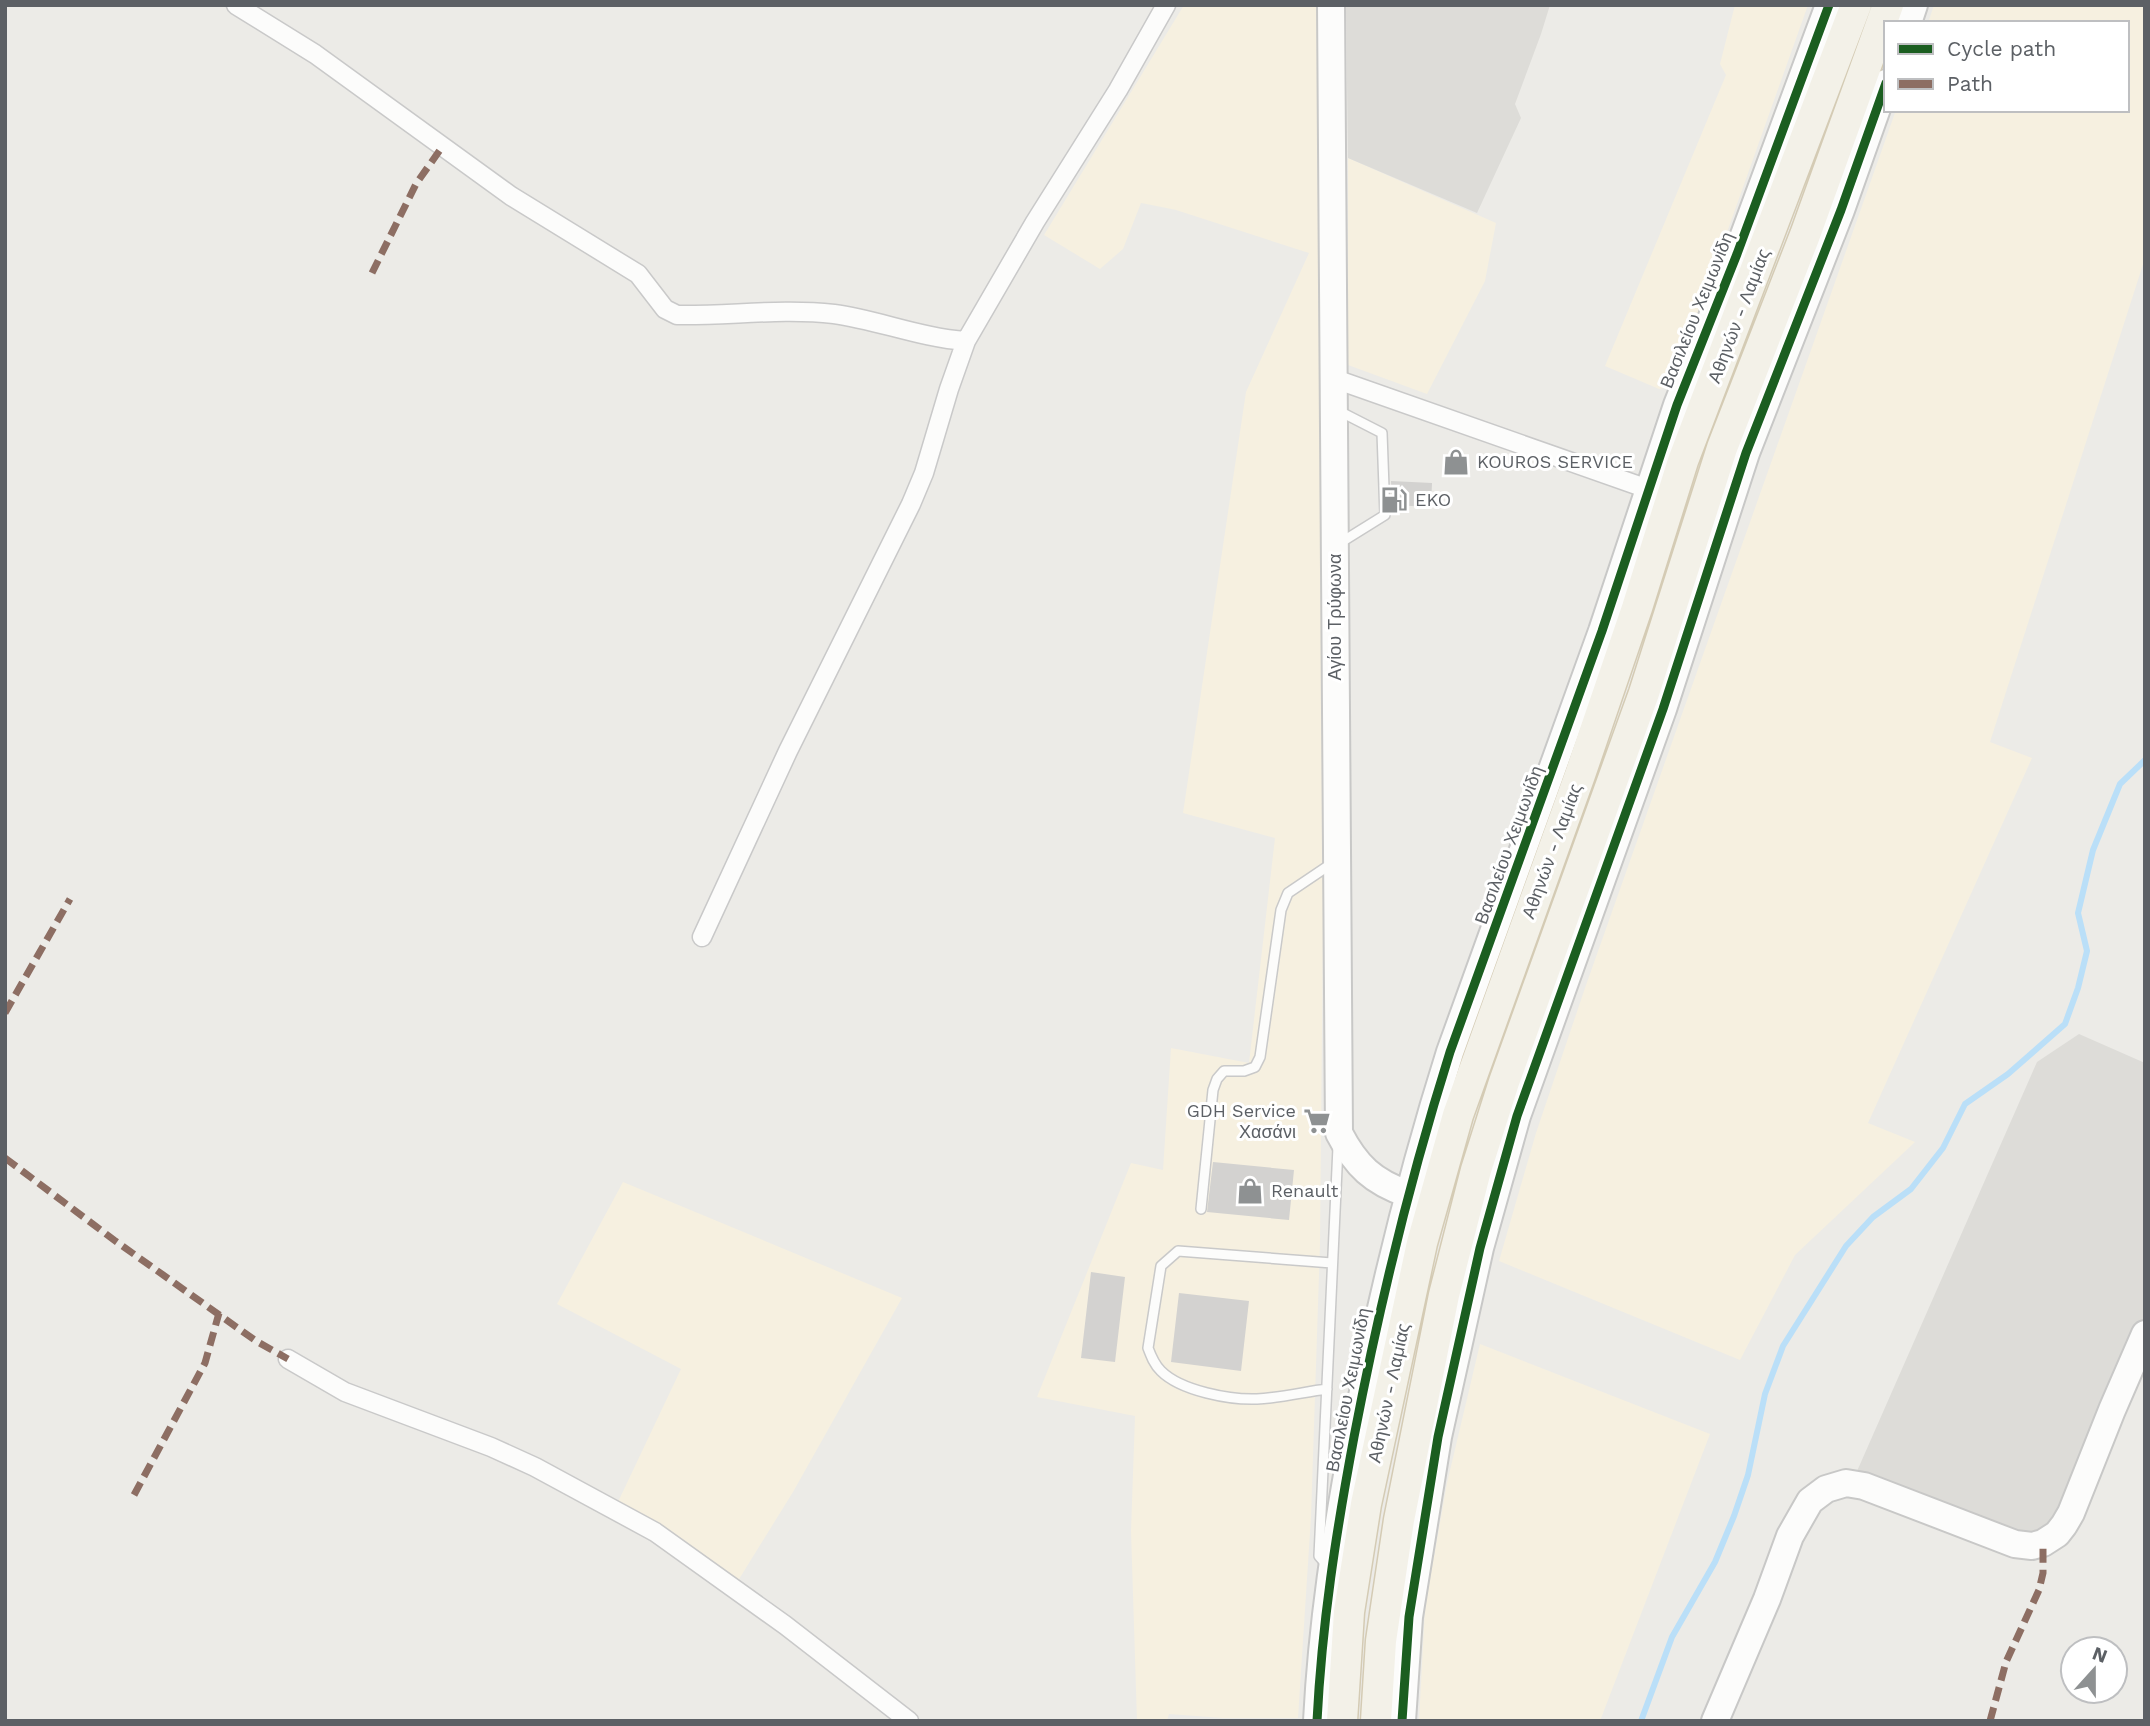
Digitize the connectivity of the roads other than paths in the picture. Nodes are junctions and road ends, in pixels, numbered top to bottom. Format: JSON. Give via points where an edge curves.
{"nodes":[{"id":1,"x":236,"y":5,"type":"edge"},
{"id":2,"x":1167,"y":5,"type":"edge"},
{"id":3,"x":1331,"y":5,"type":"edge"},
{"id":4,"x":1829,"y":5,"type":"edge"},
{"id":5,"x":1856,"y":5,"type":"edge"},
{"id":6,"x":1888,"y":5,"type":"edge"},
{"id":7,"x":1884,"y":89,"type":"edge"},
{"id":8,"x":966,"y":341,"type":"junction"},
{"id":9,"x":1335,"y":379,"type":"junction"},
{"id":10,"x":1335,"y":410,"type":"junction"},
{"id":11,"x":1648,"y":489,"type":"junction"},
{"id":12,"x":1335,"y":546,"type":"junction"},
{"id":13,"x":1335,"y":861,"type":"junction"},
{"id":14,"x":702,"y":937,"type":"dead end"},
{"id":15,"x":1339,"y":1133,"type":"junction"},
{"id":16,"x":1408,"y":1194,"type":"junction"},
{"id":17,"x":1201,"y":1209,"type":"dead end"},
{"id":18,"x":1332,"y":1264,"type":"junction"},
{"id":19,"x":2145,"y":1334,"type":"edge"},
{"id":20,"x":288,"y":1359,"type":"dead end"},
{"id":21,"x":1327,"y":1389,"type":"junction"},
{"id":22,"x":1331,"y":1572,"type":"junction"},
{"id":23,"x":909,"y":1721,"type":"edge"},
{"id":24,"x":1317,"y":1721,"type":"edge"},
{"id":25,"x":1342,"y":1721,"type":"edge"},
{"id":26,"x":1376,"y":1721,"type":"edge"},
{"id":27,"x":1402,"y":1721,"type":"edge"},
{"id":28,"x":1715,"y":1721,"type":"edge"}],
"edges":[{"from":1,"to":8,"type":"street","via":[[315,54],[511,195],[615,258],[638,275],[665,309],[677,315],[801,311]]},
{"from":2,"to":8,"type":"street"},
{"from":3,"to":9,"type":"street","name":"Αγίου Τρύφωνα"},
{"from":4,"to":11,"type":"street","name":"Βασιλείου Χειμωνίδη"},
{"from":5,"to":25,"type":"main road","name":"Αθηνών - Λαμίας","via":[[1683,461],[1580,775],[1458,1115],[1422,1243],[1366,1504],[1349,1612]]},
{"from":6,"to":26,"type":"main road","name":"Αθηνών - Λαμίας","via":[[1726,437],[1644,693],[1476,1170],[1444,1295],[1401,1507],[1383,1622]]},
{"from":7,"to":27,"type":"street","via":[[1746,453],[1663,709],[1517,1116],[1480,1248],[1438,1437],[1409,1617]]},
{"from":8,"to":14,"type":"street","via":[[911,504]]},
{"from":9,"to":10,"type":"street","name":"Αγίου Τρύφωνα"},
{"from":9,"to":11,"type":"street"},
{"from":10,"to":12,"type":"street","name":"Αγίου Τρύφωνα"},
{"from":10,"to":12,"type":"lane","via":[[1382,433],[1385,515]]},
{"from":11,"to":16,"type":"street","name":"Βασιλείου Χειμωνίδη","via":[[1582,689],[1450,1052]]},
{"from":12,"to":13,"type":"street","name":"Αγίου Τρύφωνα"},
{"from":13,"to":15,"type":"street","name":"Αγίου Τρύφωνα"},
{"from":13,"to":17,"type":"lane","via":[[1289,893],[1281,910],[1260,1057],[1255,1067],[1224,1071],[1213,1090]]},
{"from":15,"to":16,"type":"street","via":[[1353,1158],[1371,1175]]},
{"from":15,"to":18,"type":"lane"},
{"from":16,"to":22,"type":"street","name":"Βασιλείου Χειμωνίδη","via":[[1376,1328]]},
{"from":18,"to":21,"type":"lane"},
{"from":18,"to":21,"type":"lane","via":[[1178,1251],[1161,1266],[1148,1348],[1162,1373],[1220,1397],[1257,1399]]},
{"from":19,"to":28,"type":"street","via":[[2071,1513],[2051,1540],[2032,1546],[2015,1544],[1891,1495],[1846,1483],[1826,1489],[1810,1501],[1790,1536]]},
{"from":20,"to":23,"type":"street","via":[[345,1392],[535,1467],[655,1532]]},
{"from":21,"to":22,"type":"lane","via":[[1320,1556]]},
{"from":22,"to":24,"type":"street","name":"Βασιλείου Χειμωνίδη"}]}
